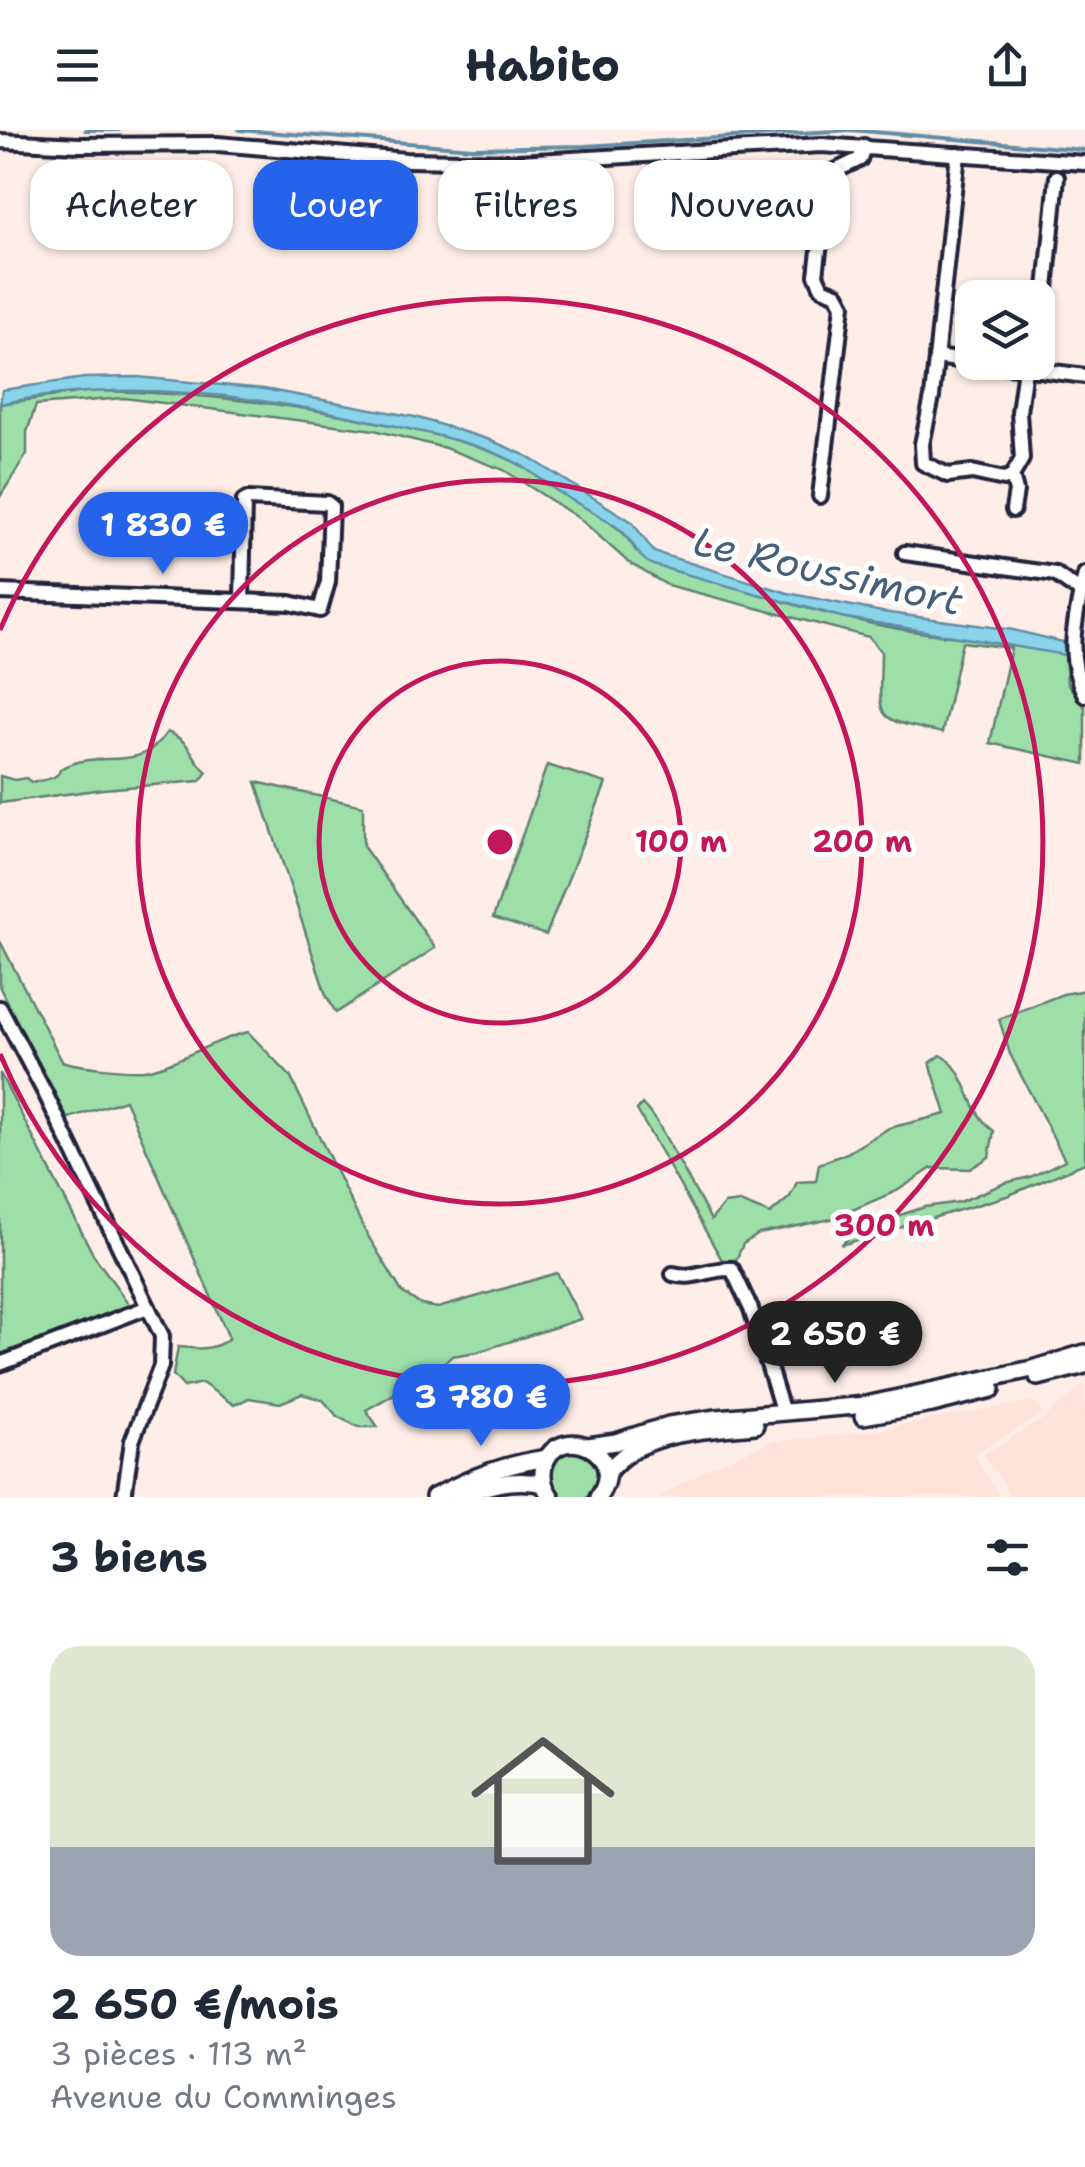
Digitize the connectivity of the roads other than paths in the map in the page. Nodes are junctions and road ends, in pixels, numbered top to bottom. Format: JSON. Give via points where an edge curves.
{"nodes":[{"id":1,"x":0,"y":141,"type":"edge"},
{"id":2,"x":864,"y":146,"type":"junction"},
{"id":3,"x":958,"y":154,"type":"junction"},
{"id":4,"x":1085,"y":163,"type":"edge"},
{"id":5,"x":1058,"y":178,"type":"dead end"},
{"id":6,"x":1044,"y":280,"type":"edge"},
{"id":7,"x":936,"y":357,"type":"junction"},
{"id":8,"x":955,"y":359,"type":"edge"},
{"id":9,"x":1055,"y":372,"type":"edge"},
{"id":10,"x":1085,"y":376,"type":"edge"},
{"id":11,"x":1029,"y":380,"type":"edge"},
{"id":12,"x":1012,"y":476,"type":"junction"},
{"id":13,"x":820,"y":496,"type":"dead end"},
{"id":14,"x":1013,"y":510,"type":"dead end"},
{"id":15,"x":905,"y":552,"type":"dead end"},
{"id":16,"x":1085,"y":574,"type":"edge"},
{"id":17,"x":0,"y":592,"type":"edge"},
{"id":18,"x":1081,"y":592,"type":"junction"},
{"id":19,"x":242,"y":601,"type":"junction"},
{"id":20,"x":1085,"y":696,"type":"edge"},
{"id":21,"x":0,"y":1008,"type":"edge"},
{"id":22,"x":672,"y":1274,"type":"dead end"},
{"id":23,"x":148,"y":1307,"type":"junction"},
{"id":24,"x":1085,"y":1353,"type":"edge"},
{"id":25,"x":0,"y":1364,"type":"edge"},
{"id":26,"x":1085,"y":1364,"type":"edge"},
{"id":27,"x":783,"y":1413,"type":"junction"},
{"id":28,"x":588,"y":1446,"type":"junction"},
{"id":29,"x":548,"y":1458,"type":"junction"},
{"id":30,"x":606,"y":1472,"type":"junction"},
{"id":31,"x":548,"y":1493,"type":"edge"},
{"id":32,"x":124,"y":1497,"type":"edge"},
{"id":33,"x":434,"y":1497,"type":"edge"},
{"id":34,"x":456,"y":1497,"type":"edge"},
{"id":35,"x":598,"y":1497,"type":"edge"}],
"edges":[{"from":1,"to":2,"type":"street","via":[[218,144],[518,162]]},
{"from":2,"to":3,"type":"street"},
{"from":2,"to":13,"type":"street","via":[[860,159],[833,172],[827,186],[816,276],[843,305]]},
{"from":3,"to":4,"type":"street"},
{"from":3,"to":7,"type":"street"},
{"from":5,"to":6,"type":"street"},
{"from":7,"to":8,"type":"street"},
{"from":7,"to":12,"type":"street","via":[[924,464],[948,475]]},
{"from":9,"to":10,"type":"street"},
{"from":11,"to":12,"type":"street","via":[[1019,412],[1022,459]]},
{"from":12,"to":14,"type":"street"},
{"from":15,"to":18,"type":"street","via":[[1055,574]]},
{"from":16,"to":18,"type":"street"},
{"from":17,"to":19,"type":"street"},
{"from":18,"to":20,"type":"street","via":[[1072,650]]},
{"from":19,"to":19,"type":"street","via":[[320,610],[328,582],[331,506],[244,501]]},
{"from":21,"to":23,"type":"street"},
{"from":22,"to":27,"type":"street","via":[[688,1278],[732,1269],[752,1309]]},
{"from":23,"to":25,"type":"street"},
{"from":23,"to":32,"type":"street","via":[[164,1350],[132,1441]]},
{"from":24,"to":27,"type":"main road","via":[[866,1405]]},
{"from":26,"to":30,"type":"main road","via":[[886,1412],[680,1434],[626,1452]]},
{"from":27,"to":28,"type":"main road","via":[[669,1425]]},
{"from":28,"to":29,"type":"main road","via":[[568,1444]]},
{"from":28,"to":30,"type":"main road"},
{"from":29,"to":31,"type":"main road"},
{"from":29,"to":33,"type":"main road","via":[[506,1464]]},
{"from":30,"to":35,"type":"main road"},
{"from":31,"to":34,"type":"main road","via":[[526,1480]]}]}
